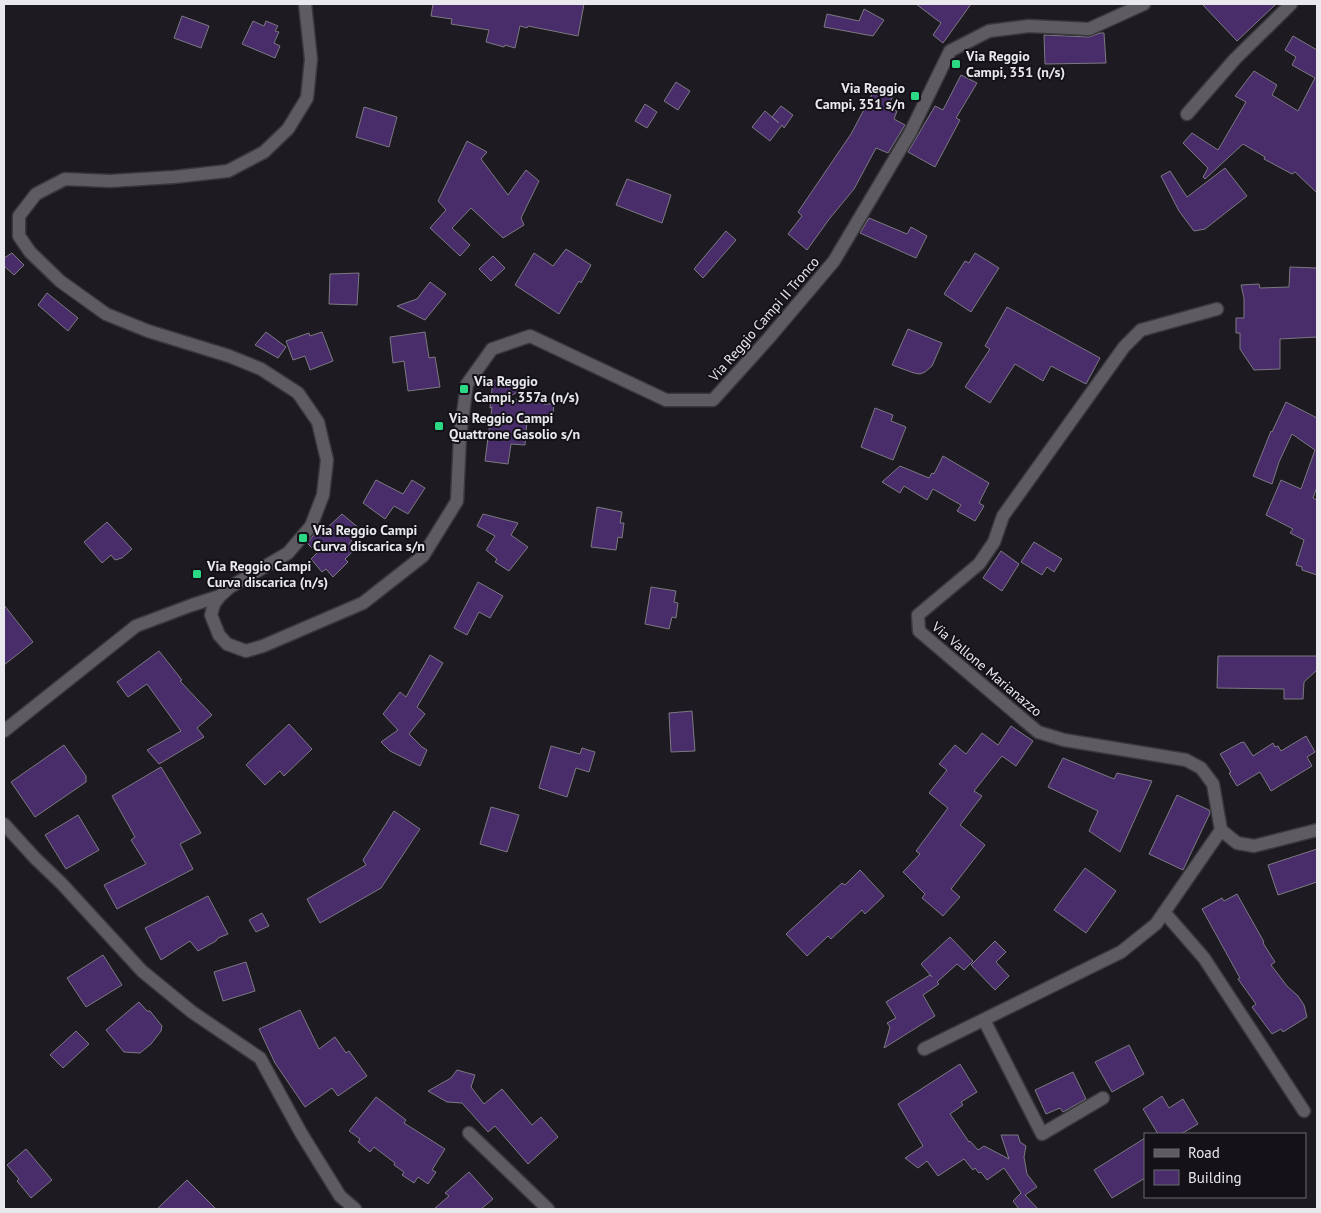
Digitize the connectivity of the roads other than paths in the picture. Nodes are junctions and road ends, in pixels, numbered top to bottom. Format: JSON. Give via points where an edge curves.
{"nodes":[{"id":1,"x":305,"y":4,"type":"edge"},
{"id":2,"x":1144,"y":4,"type":"edge"},
{"id":3,"x":1291,"y":4,"type":"edge"},
{"id":4,"x":1187,"y":114,"type":"dead end"},
{"id":5,"x":1217,"y":309,"type":"dead end"},
{"id":6,"x":220,"y":596,"type":"junction"},
{"id":7,"x":4,"y":731,"type":"edge"},
{"id":8,"x":4,"y":824,"type":"edge"},
{"id":9,"x":1221,"y":830,"type":"junction"},
{"id":10,"x":1317,"y":830,"type":"edge"},
{"id":11,"x":1164,"y":912,"type":"junction"},
{"id":12,"x":984,"y":1020,"type":"junction"},
{"id":13,"x":924,"y":1049,"type":"dead end"},
{"id":14,"x":1103,"y":1098,"type":"dead end"},
{"id":15,"x":1304,"y":1112,"type":"dead end"},
{"id":16,"x":469,"y":1133,"type":"dead end"},
{"id":17,"x":355,"y":1209,"type":"edge"},
{"id":18,"x":548,"y":1209,"type":"edge"}],
"edges":[{"from":1,"to":6,"type":"street","via":[[311,59],[307,98],[288,129],[264,152],[228,171],[110,181],[65,179],[36,194],[20,216],[20,236],[30,252],[60,280],[106,314],[261,369],[298,393],[318,422],[327,460],[323,495],[310,526],[288,554]]},
{"from":2,"to":6,"type":"street","name":"Via Reggio Campi II Tronco","via":[[1089,29],[1029,26],[989,31],[950,51],[910,133],[834,261],[712,400],[666,400],[530,336],[492,348],[466,384],[457,501],[423,556],[363,603],[246,651],[227,644],[219,634],[211,615]]},
{"from":3,"to":4,"type":"street","via":[[1235,59]]},
{"from":5,"to":9,"type":"street","name":"Via Vallone Marianazzo","via":[[1141,330],[1124,347],[1003,516],[994,542],[979,564],[918,615],[919,631],[1038,732],[1064,740],[1186,760],[1201,768],[1213,784]]},
{"from":6,"to":7,"type":"street","via":[[136,626]]},
{"from":8,"to":17,"type":"street","via":[[142,971],[192,1012],[260,1058],[340,1196]]},
{"from":9,"to":10,"type":"street","via":[[1237,842],[1254,846]]},
{"from":9,"to":11,"type":"street"},
{"from":11,"to":12,"type":"street","via":[[1156,924],[1121,952]]},
{"from":11,"to":15,"type":"street","via":[[1204,958]]},
{"from":12,"to":13,"type":"street"},
{"from":12,"to":14,"type":"street","via":[[1042,1134]]},
{"from":16,"to":18,"type":"street"}]}
